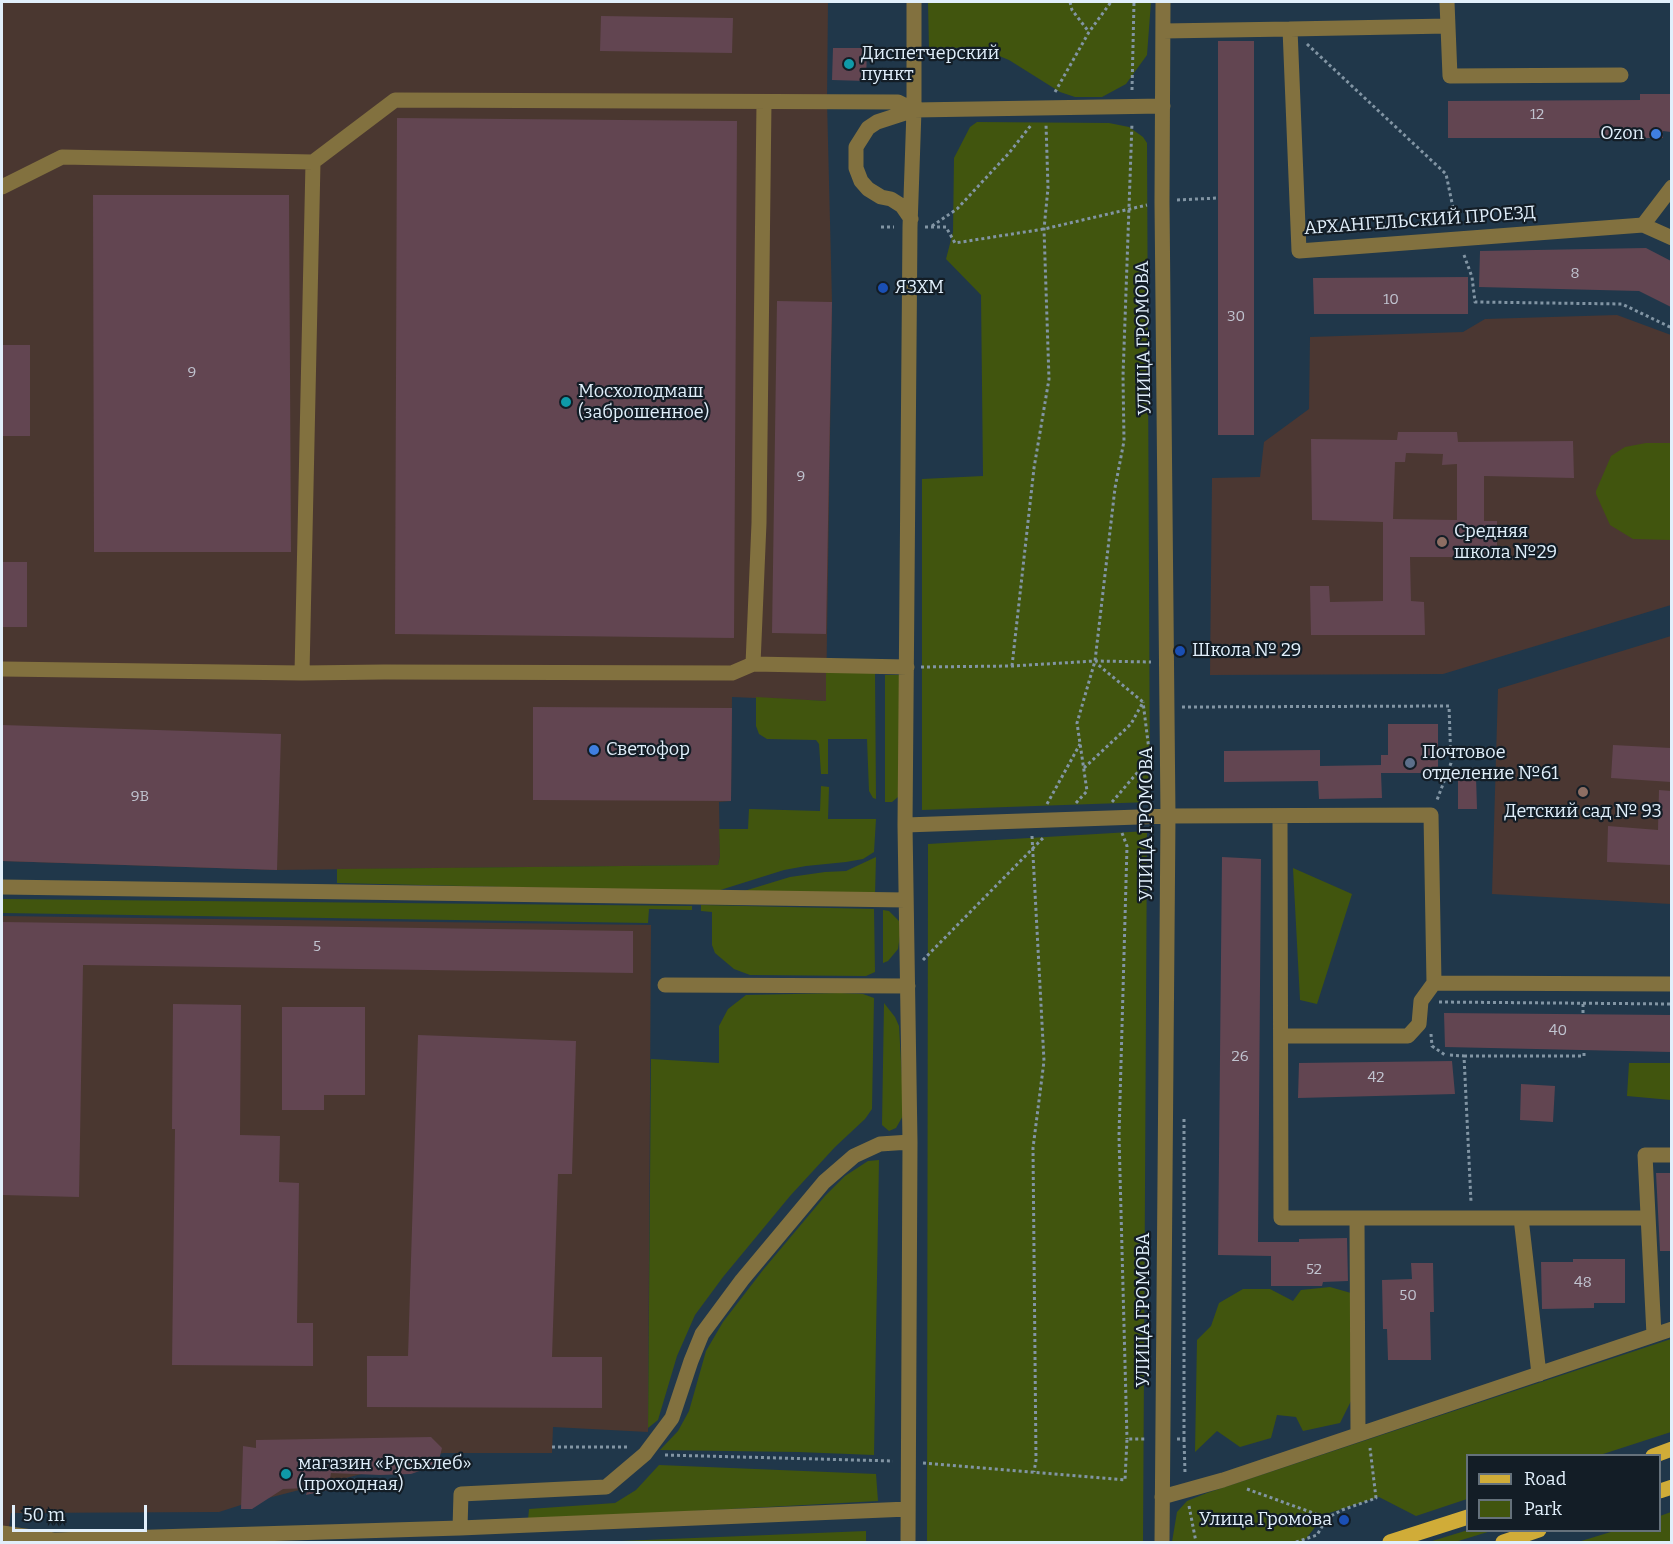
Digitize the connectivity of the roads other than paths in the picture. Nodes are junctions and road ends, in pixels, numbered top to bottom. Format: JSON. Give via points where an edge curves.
{"nodes":[{"id":1,"x":914,"y":2,"type":"edge"},
{"id":2,"x":1163,"y":2,"type":"edge"},
{"id":3,"x":1447,"y":2,"type":"edge"},
{"id":4,"x":1448,"y":26,"type":"junction"},
{"id":5,"x":1290,"y":29,"type":"junction"},
{"id":6,"x":1163,"y":31,"type":"junction"},
{"id":7,"x":1621,"y":75,"type":"dead end"},
{"id":8,"x":764,"y":102,"type":"junction"},
{"id":9,"x":1163,"y":106,"type":"junction"},
{"id":10,"x":914,"y":110,"type":"junction"},
{"id":11,"x":313,"y":162,"type":"junction"},
{"id":12,"x":2,"y":187,"type":"edge"},
{"id":13,"x":1671,"y":188,"type":"edge"},
{"id":14,"x":911,"y":223,"type":"junction"},
{"id":15,"x":1643,"y":225,"type":"junction"},
{"id":16,"x":1671,"y":238,"type":"edge"},
{"id":17,"x":753,"y":664,"type":"junction"},
{"id":18,"x":907,"y":667,"type":"junction"},
{"id":19,"x":2,"y":669,"type":"edge"},
{"id":20,"x":302,"y":673,"type":"junction"},
{"id":21,"x":1168,"y":816,"type":"junction"},
{"id":22,"x":1280,"y":816,"type":"junction"},
{"id":23,"x":905,"y":825,"type":"junction"},
{"id":24,"x":2,"y":887,"type":"edge"},
{"id":25,"x":906,"y":900,"type":"junction"},
{"id":26,"x":908,"y":981,"type":"junction"},
{"id":27,"x":1434,"y":983,"type":"junction"},
{"id":28,"x":1671,"y":984,"type":"edge"},
{"id":29,"x":665,"y":985,"type":"dead end"},
{"id":30,"x":1281,"y":1036,"type":"junction"},
{"id":31,"x":910,"y":1142,"type":"junction"},
{"id":32,"x":1671,"y":1155,"type":"edge"},
{"id":33,"x":1357,"y":1218,"type":"junction"},
{"id":34,"x":1521,"y":1218,"type":"junction"},
{"id":35,"x":1648,"y":1218,"type":"junction"},
{"id":36,"x":1671,"y":1329,"type":"edge"},
{"id":37,"x":1654,"y":1335,"type":"junction"},
{"id":38,"x":1539,"y":1374,"type":"junction"},
{"id":39,"x":1363,"y":1433,"type":"junction"},
{"id":40,"x":1671,"y":1449,"type":"edge"},
{"id":41,"x":1656,"y":1454,"type":"edge"},
{"id":42,"x":1162,"y":1497,"type":"junction"},
{"id":43,"x":908,"y":1509,"type":"junction"},
{"id":44,"x":1466,"y":1517,"type":"edge"},
{"id":45,"x":460,"y":1528,"type":"junction"},
{"id":46,"x":1533,"y":1532,"type":"edge"},
{"id":47,"x":2,"y":1533,"type":"edge"},
{"id":48,"x":908,"y":1542,"type":"edge"},
{"id":49,"x":1162,"y":1542,"type":"edge"},
{"id":50,"x":1390,"y":1542,"type":"edge"},
{"id":51,"x":1503,"y":1542,"type":"edge"}],
"edges":[{"from":1,"to":10,"type":"street"},
{"from":2,"to":6,"type":"street","name":"УЛИЦА ГРОМОВА"},
{"from":3,"to":4,"type":"street"},
{"from":4,"to":5,"type":"street"},
{"from":4,"to":7,"type":"street","via":[[1450,76]]},
{"from":5,"to":6,"type":"street"},
{"from":5,"to":15,"type":"street","name":"АРХАНГЕЛЬСКИЙ ПРОЕЗД","via":[[1299,251]]},
{"from":6,"to":9,"type":"street","name":"УЛИЦА ГРОМОВА"},
{"from":8,"to":10,"type":"street","via":[[898,102]]},
{"from":8,"to":11,"type":"street","via":[[395,100]]},
{"from":8,"to":17,"type":"street","via":[[759,523]]},
{"from":9,"to":10,"type":"street"},
{"from":9,"to":21,"type":"street","name":"УЛИЦА ГРОМОВА"},
{"from":10,"to":14,"type":"street"},
{"from":10,"to":14,"type":"street","via":[[868,128],[856,147],[856,168],[861,181],[881,197],[902,206]]},
{"from":11,"to":12,"type":"street","via":[[62,157]]},
{"from":11,"to":20,"type":"street"},
{"from":13,"to":15,"type":"street"},
{"from":14,"to":18,"type":"street"},
{"from":15,"to":16,"type":"street","name":"АРХАНГЕЛЬСКИЙ ПРОЕЗД"},
{"from":17,"to":18,"type":"street"},
{"from":17,"to":20,"type":"street","via":[[732,673]]},
{"from":18,"to":23,"type":"street"},
{"from":19,"to":20,"type":"street"},
{"from":21,"to":22,"type":"street"},
{"from":21,"to":23,"type":"street"},
{"from":21,"to":42,"type":"street","name":"УЛИЦА ГРОМОВА"},
{"from":22,"to":27,"type":"street","via":[[1431,815]]},
{"from":22,"to":30,"type":"street"},
{"from":23,"to":25,"type":"street"},
{"from":24,"to":25,"type":"street"},
{"from":25,"to":26,"type":"street"},
{"from":26,"to":29,"type":"street"},
{"from":26,"to":31,"type":"street"},
{"from":27,"to":28,"type":"street"},
{"from":27,"to":30,"type":"street","via":[[1421,1002],[1419,1024],[1408,1036]]},
{"from":30,"to":33,"type":"street","via":[[1281,1218]]},
{"from":31,"to":43,"type":"street"},
{"from":31,"to":45,"type":"street","via":[[880,1144],[854,1156],[824,1182],[702,1334],[672,1418],[645,1454],[606,1487],[461,1494]]},
{"from":32,"to":35,"type":"street","via":[[1644,1155]]},
{"from":33,"to":34,"type":"street"},
{"from":33,"to":39,"type":"street"},
{"from":34,"to":35,"type":"street"},
{"from":34,"to":38,"type":"street"},
{"from":35,"to":37,"type":"street"},
{"from":36,"to":37,"type":"street"},
{"from":37,"to":38,"type":"street"},
{"from":38,"to":39,"type":"street"},
{"from":39,"to":42,"type":"street"},
{"from":40,"to":41,"type":"main road"},
{"from":42,"to":49,"type":"street","name":"УЛИЦА ГРОМОВА"},
{"from":43,"to":45,"type":"street"},
{"from":43,"to":48,"type":"street"},
{"from":44,"to":50,"type":"main road"},
{"from":45,"to":47,"type":"street","via":[[54,1540]]},
{"from":46,"to":51,"type":"main road"}]}
